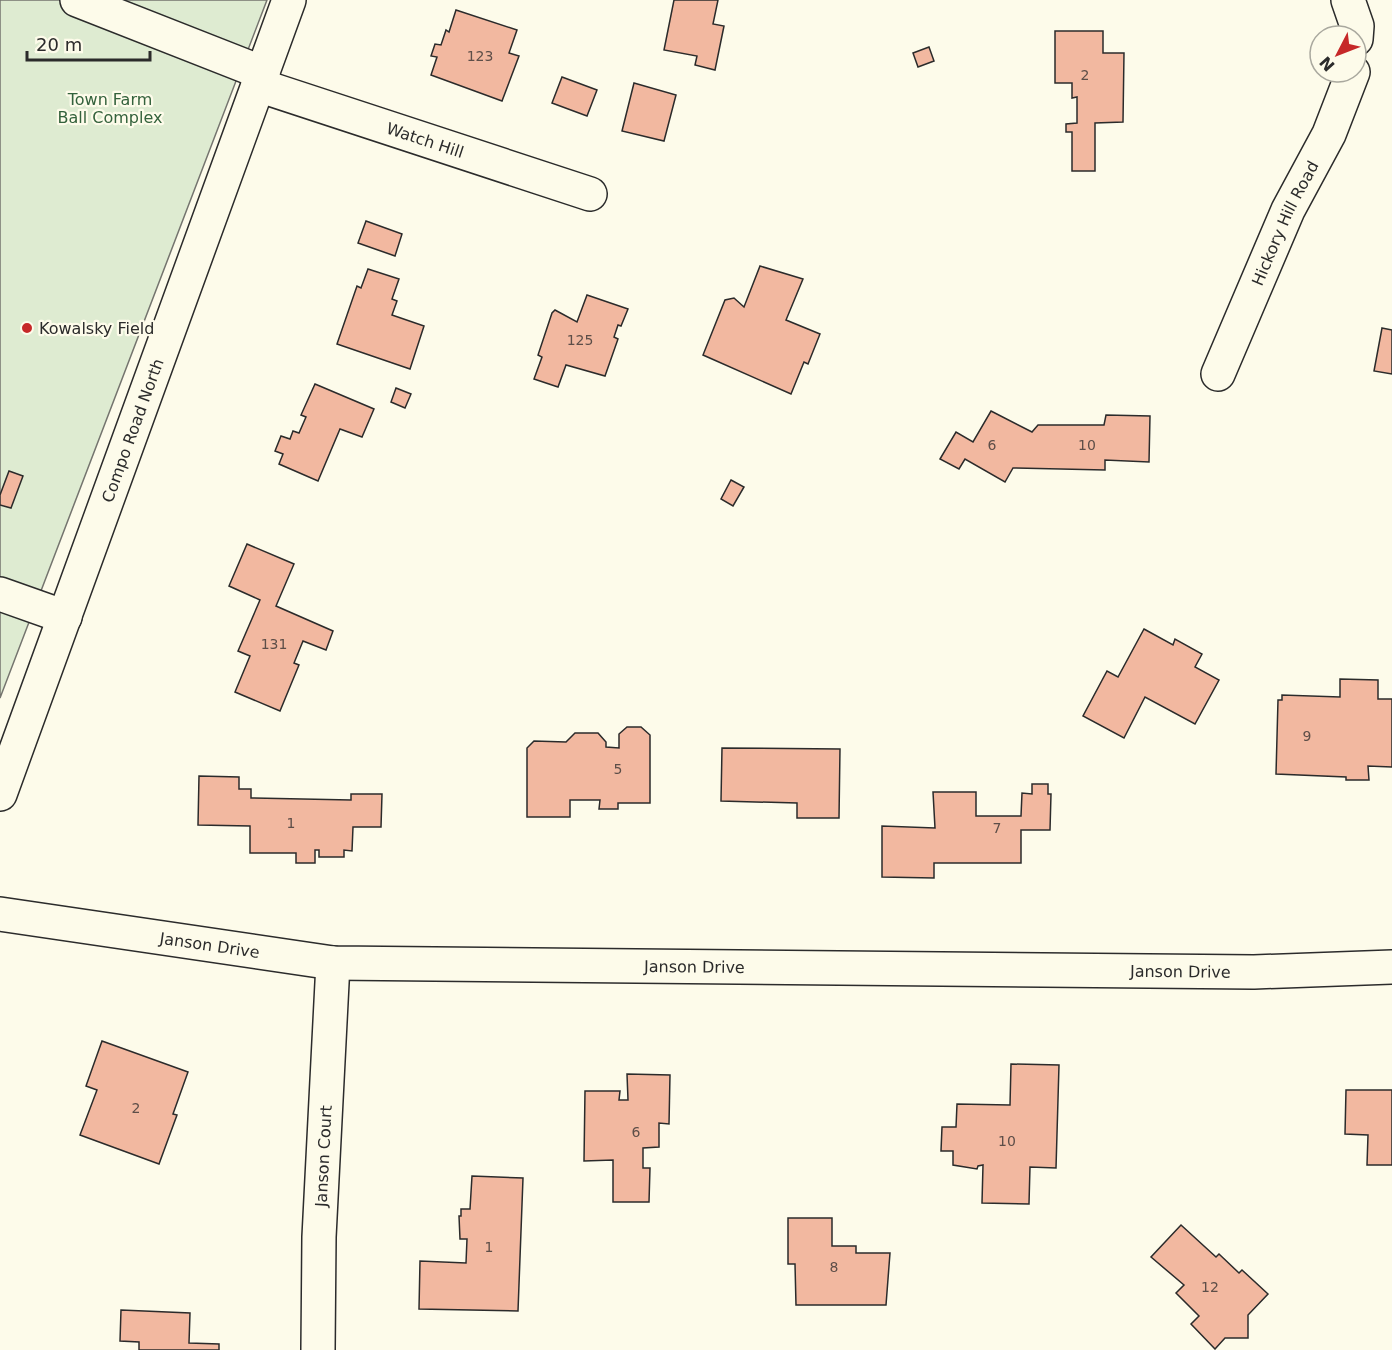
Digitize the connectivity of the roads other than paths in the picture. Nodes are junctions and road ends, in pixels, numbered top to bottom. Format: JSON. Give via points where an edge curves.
{"nodes":[{"id":1,"x":77,"y":0,"type":"edge"},
{"id":2,"x":289,"y":0,"type":"edge"},
{"id":3,"x":1348,"y":0,"type":"edge"},
{"id":4,"x":1356,"y":24,"type":"edge"},
{"id":5,"x":261,"y":79,"type":"junction"},
{"id":6,"x":1348,"y":84,"type":"edge"},
{"id":7,"x":590,"y":194,"type":"dead end"},
{"id":8,"x":1218,"y":374,"type":"dead end"},
{"id":9,"x":0,"y":594,"type":"edge"},
{"id":10,"x":65,"y":617,"type":"junction"},
{"id":11,"x":0,"y":794,"type":"edge"},
{"id":12,"x":0,"y":914,"type":"edge"},
{"id":13,"x":333,"y":963,"type":"junction"},
{"id":14,"x":1392,"y":967,"type":"edge"},
{"id":15,"x":318,"y":1350,"type":"edge"}],
"edges":[{"from":1,"to":5,"type":"street","name":"Watch Hill"},
{"from":2,"to":5,"type":"street","name":"Compo Road North"},
{"from":3,"to":4,"type":"street"},
{"from":5,"to":7,"type":"street","name":"Watch Hill"},
{"from":5,"to":10,"type":"street","name":"Compo Road North"},
{"from":6,"to":8,"type":"street","name":"Hickory Hill Road","via":[[1329,134],[1288,210]]},
{"from":9,"to":10,"type":"street"},
{"from":10,"to":11,"type":"street","name":"Compo Road North"},
{"from":12,"to":13,"type":"street","name":"Janson Drive"},
{"from":13,"to":14,"type":"street","name":"Janson Drive","via":[[1254,972]]},
{"from":13,"to":15,"type":"street","name":"Janson Court","via":[[319,1237]]}]}
